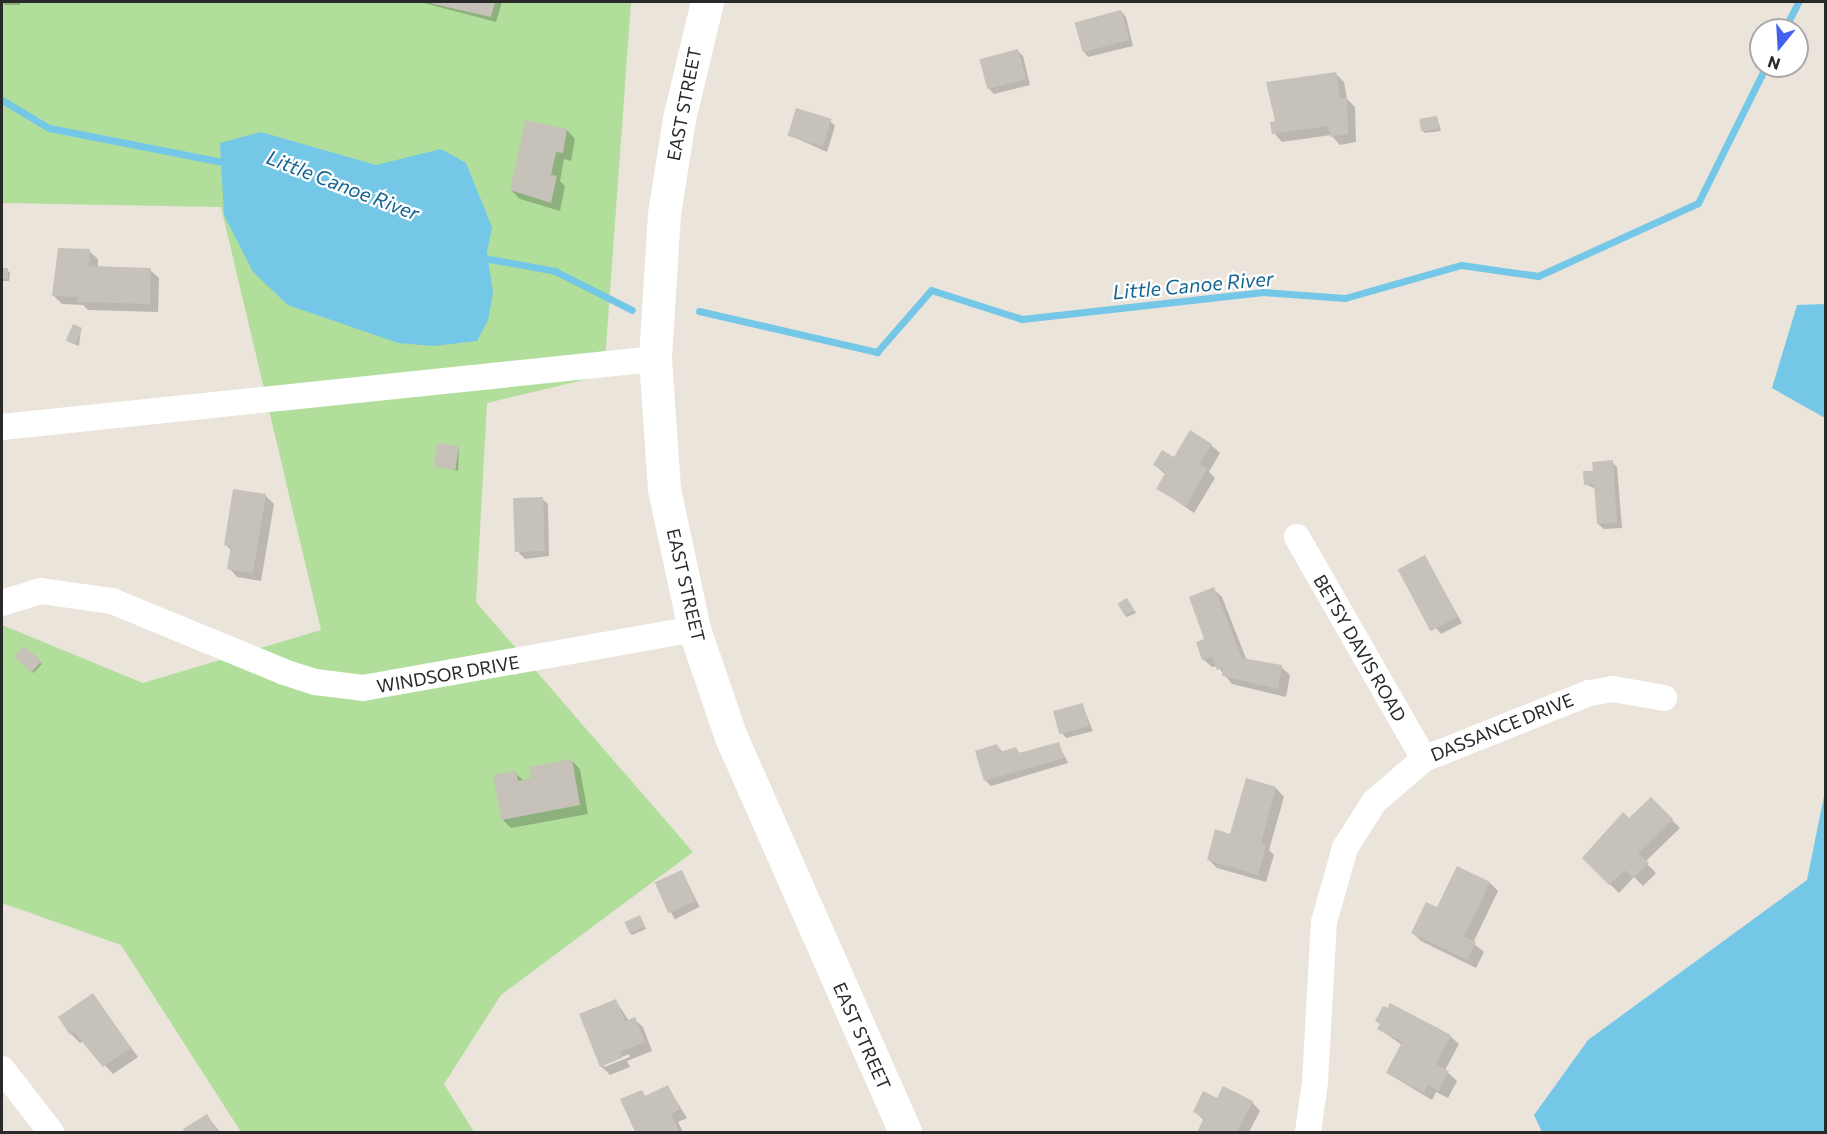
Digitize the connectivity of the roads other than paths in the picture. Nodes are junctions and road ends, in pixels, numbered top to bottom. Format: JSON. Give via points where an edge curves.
{"nodes":[{"id":1,"x":707,"y":2,"type":"edge"},
{"id":2,"x":655,"y":359,"type":"junction"},
{"id":3,"x":2,"y":427,"type":"edge"},
{"id":4,"x":1297,"y":537,"type":"dead end"},
{"id":5,"x":2,"y":603,"type":"edge"},
{"id":6,"x":693,"y":629,"type":"junction"},
{"id":7,"x":1664,"y":698,"type":"dead end"},
{"id":8,"x":1424,"y":759,"type":"junction"},
{"id":9,"x":2,"y":1068,"type":"edge"},
{"id":10,"x":51,"y":1132,"type":"edge"},
{"id":11,"x":905,"y":1132,"type":"edge"},
{"id":12,"x":1308,"y":1132,"type":"edge"}],
"edges":[{"from":1,"to":2,"type":"street","name":"EAST STREET","via":[[678,119],[664,214]]},
{"from":2,"to":3,"type":"street"},
{"from":2,"to":6,"type":"street","name":"EAST STREET","via":[[664,489]]},
{"from":4,"to":8,"type":"street","name":"BETSY DAVIS ROAD"},
{"from":5,"to":6,"type":"street","name":"WINDSOR DRIVE","via":[[41,591],[112,601],[284,672],[315,682],[363,688]]},
{"from":6,"to":11,"type":"street","name":"EAST STREET","via":[[731,737]]},
{"from":7,"to":8,"type":"street","name":"DASSANCE DRIVE","via":[[1613,689],[1588,693]]},
{"from":8,"to":12,"type":"street","name":"DASSANCE DRIVE","via":[[1374,802],[1345,849],[1331,891],[1321,949],[1315,1082]]},
{"from":9,"to":10,"type":"street"}]}
